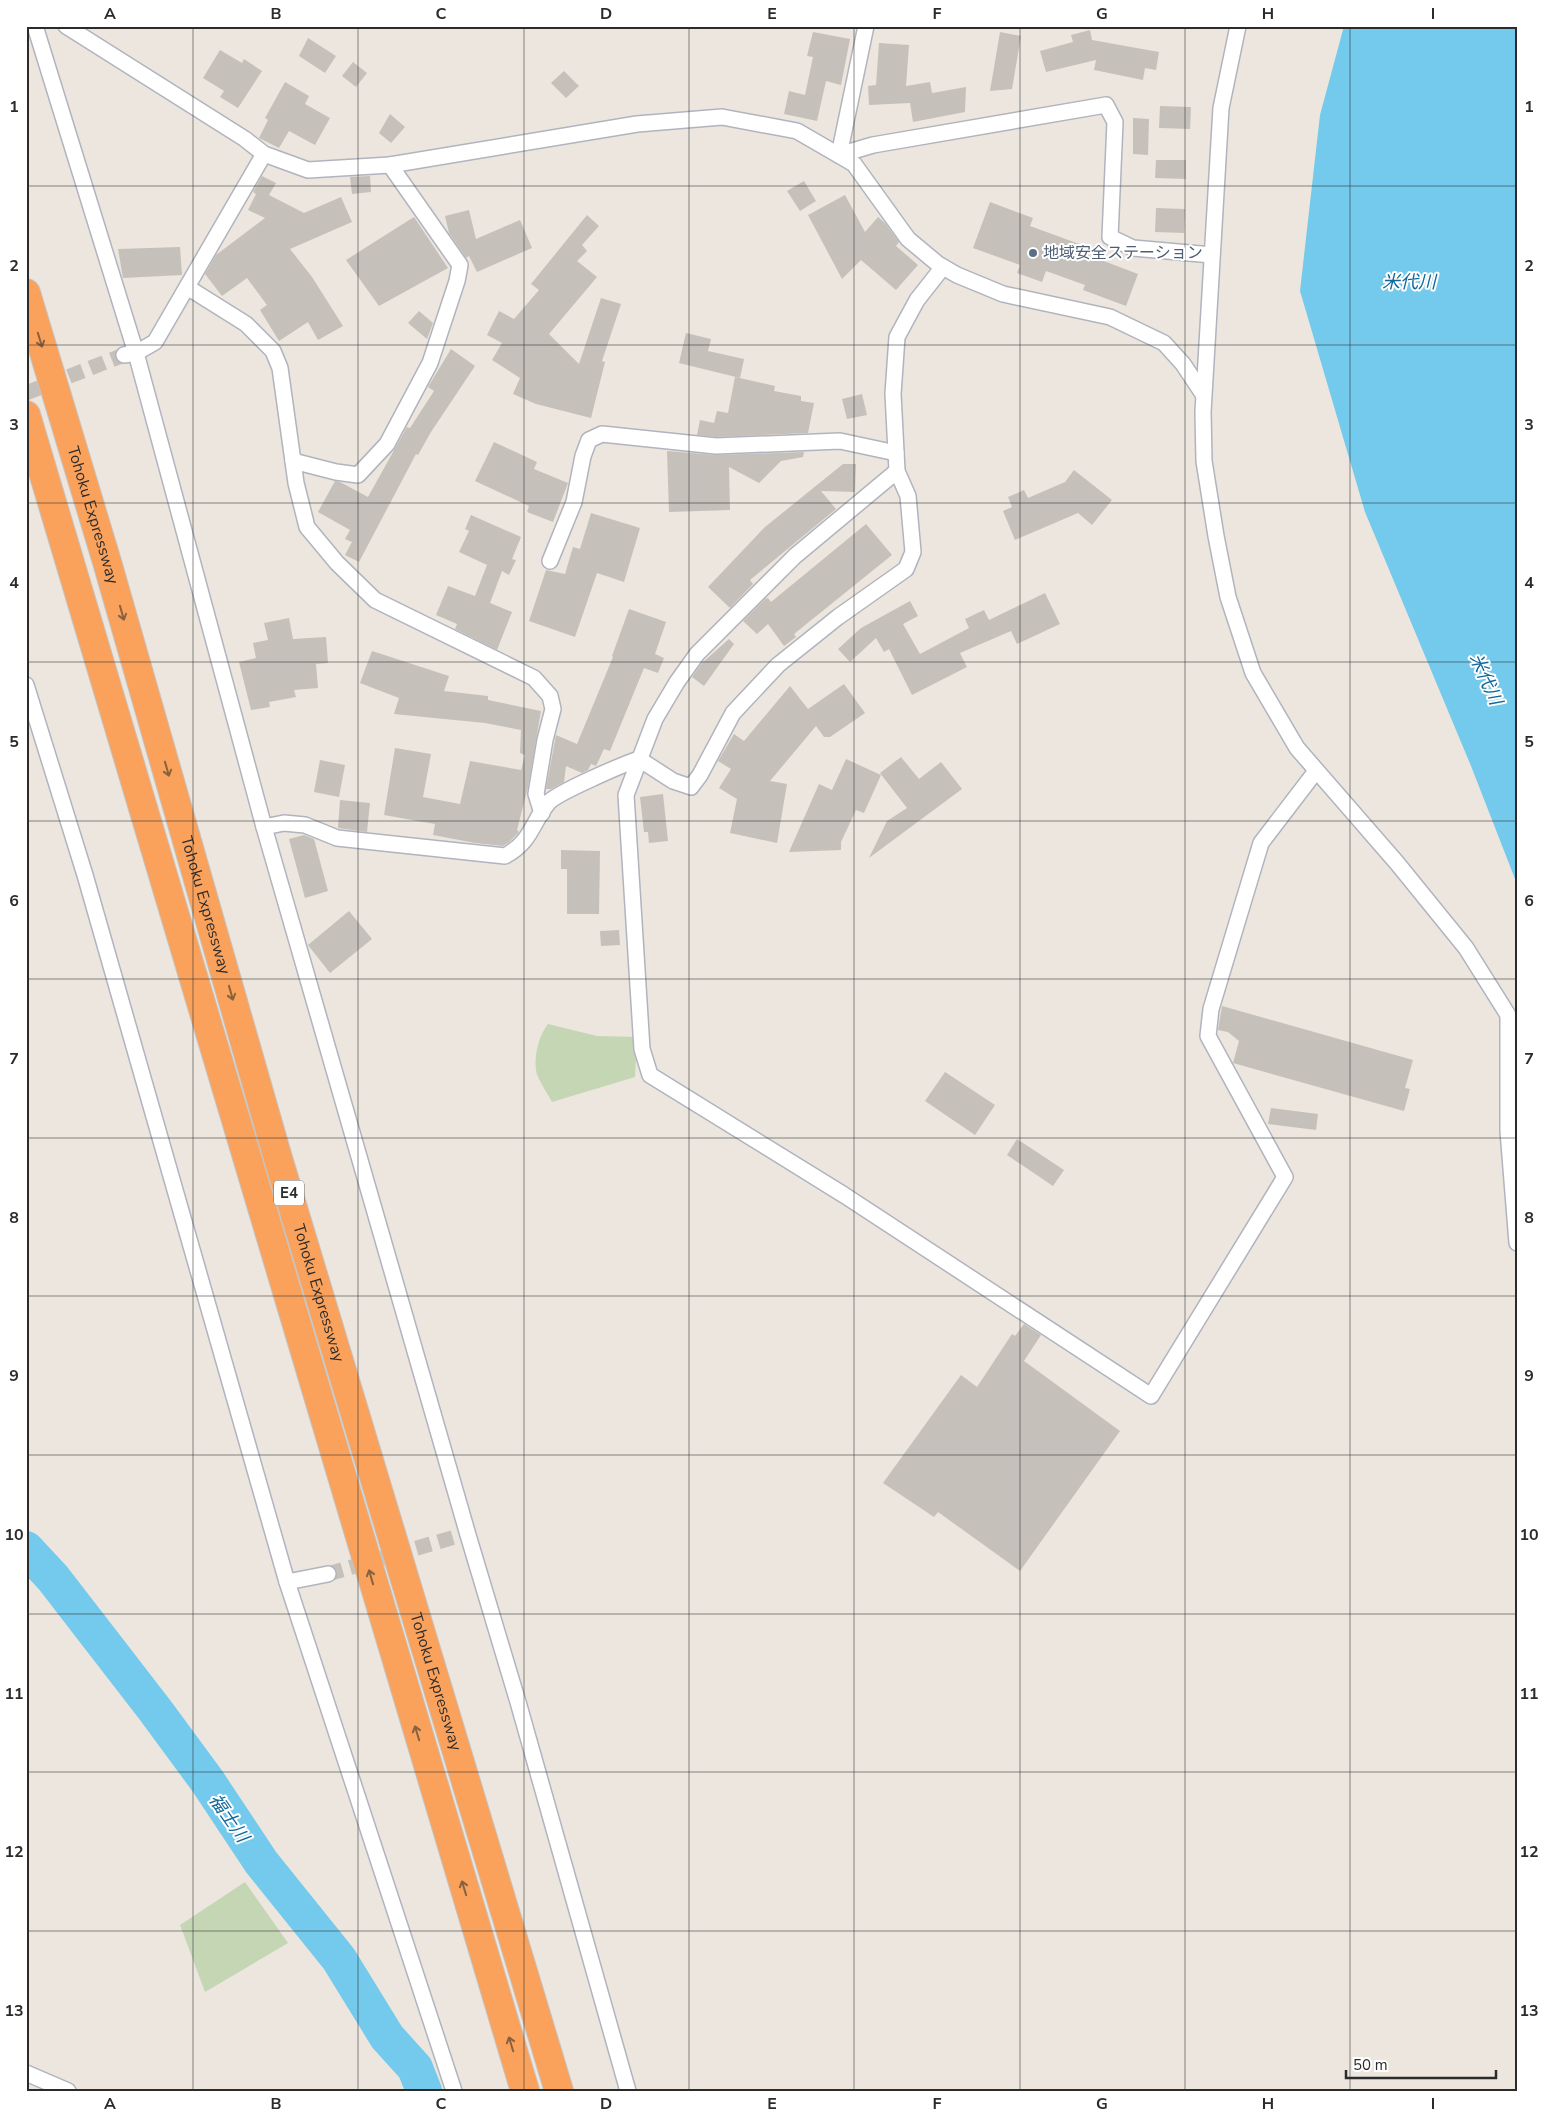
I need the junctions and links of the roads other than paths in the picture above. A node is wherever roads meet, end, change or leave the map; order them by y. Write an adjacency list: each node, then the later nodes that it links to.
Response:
1 (35, 26): 12 (street)
2 (66, 26): 5 (street)
3 (866, 26): 6 (street)
4 (1238, 26): 8 (street)
5 (264, 154): 7 (street); 10 (street)
6 (839, 155): 7 (street); 8 (street); 9 (street)
7 (390, 165): 16 (street)
8 (1212, 255): 13 (street)
9 (943, 267): 13 (street); 15 (street)
10 (188, 287): 12 (street); 16 (street)
11 (26, 293): 31 (highway, Tohoku Expressway / E4, one-way to 31)
12 (130, 354): 23 (street)
13 (1203, 394): 21 (street)
14 (26, 415): 30 (highway, Tohoku Expressway / E4, one-way to 14)
15 (896, 454): 17 (street); 18 (street)
16 (293, 461): 22 (street)
17 (897, 471): 20 (street); 20 (street)
18 (550, 561)
19 (26, 685): 26 (street)
20 (639, 759): 21 (street); 22 (street)
21 (1316, 770): 24 (street)
22 (542, 813): 23 (street)
23 (264, 827): 32 (street)
24 (1517, 1243)
25 (328, 1574): 26 (street)
26 (287, 1582): 29 (street)
27 (26, 2073): 28 (street)
28 (68, 2091)
29 (454, 2091)
30 (525, 2091)
31 (559, 2091)
32 (628, 2091)

